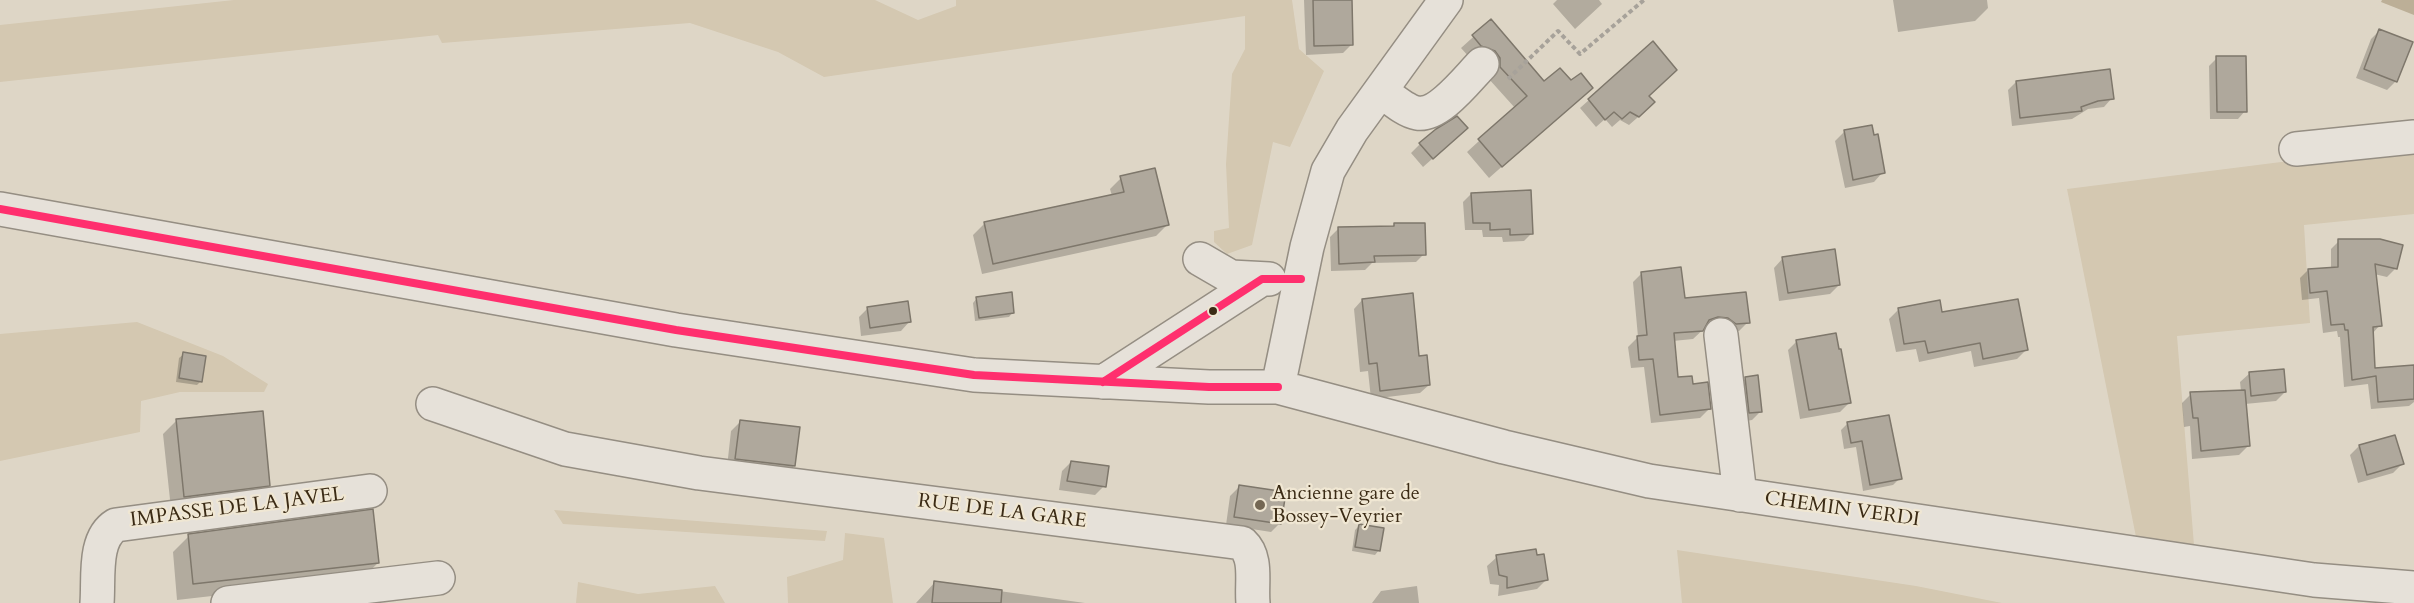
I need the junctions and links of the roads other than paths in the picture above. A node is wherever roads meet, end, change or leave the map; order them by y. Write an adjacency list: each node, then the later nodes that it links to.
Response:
1 (1446, 0): 3 (street)
2 (1478, 68): 3 (street)
3 (1381, 91): 9 (street)
4 (2414, 137): 5 (street)
5 (2296, 148)
6 (0, 209): 11 (street, CHEMIN VERDI)
7 (1200, 259): 8 (street)
8 (1262, 279): 9 (street); 11 (street)
9 (1301, 279): 12 (street)
10 (1721, 335): 15 (street)
11 (1103, 382): 12 (street, CHEMIN VERDI)
12 (1278, 387): 15 (street, CHEMIN VERDI)
13 (434, 404): 20 (street, RUE DE LA GARE)
14 (370, 491): 18 (street, IMPASSE DE LA JAVEL)
15 (1740, 495): 17 (street, CHEMIN VERDI)
16 (438, 578): 19 (street)
17 (2414, 588)
18 (97, 603)
19 (228, 603)
20 (1253, 603)

